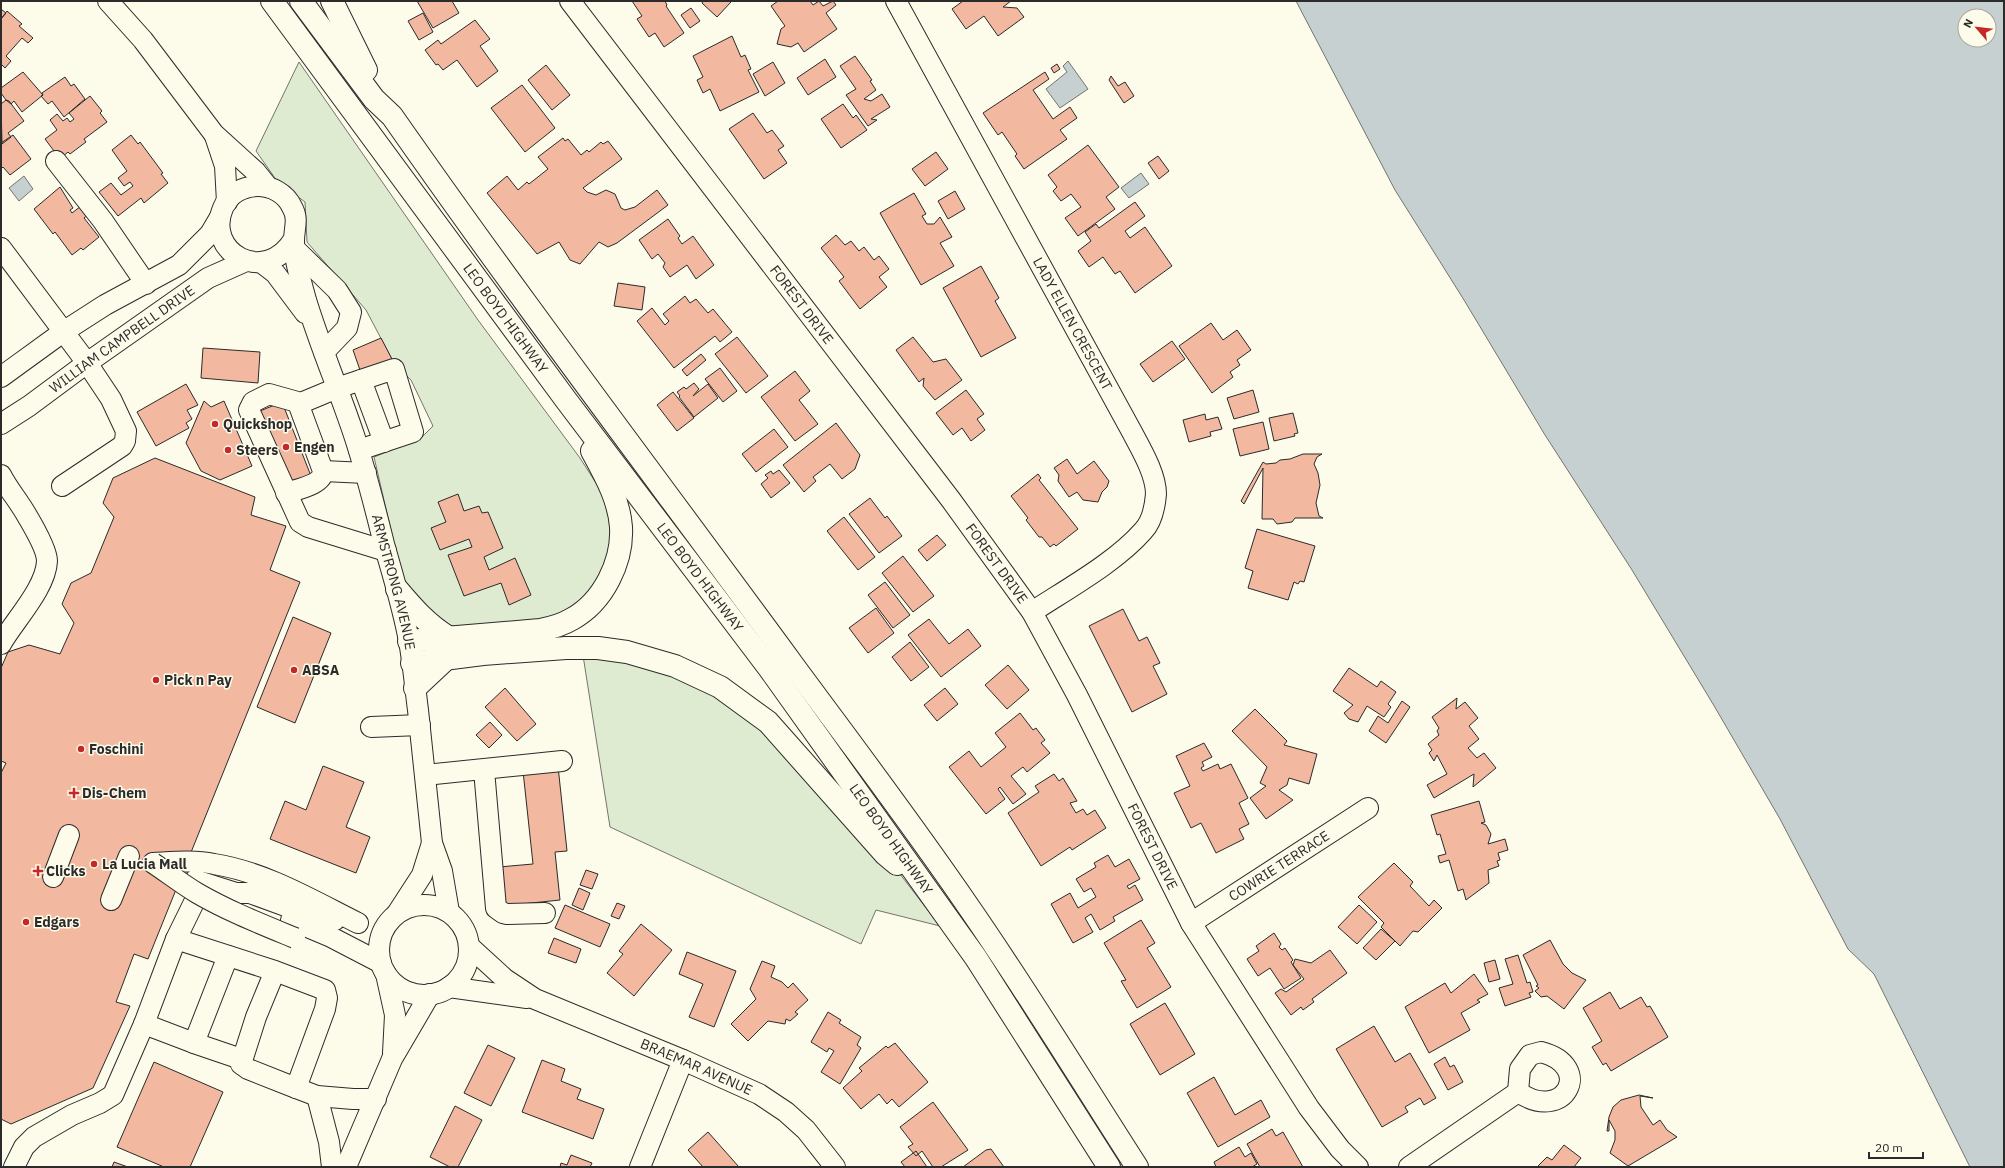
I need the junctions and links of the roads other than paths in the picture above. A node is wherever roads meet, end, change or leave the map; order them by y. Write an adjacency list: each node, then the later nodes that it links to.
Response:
1 (108, 1): 8 (street)
2 (272, 1): 23 (highway, LEO BOYD HIGHWAY)
3 (301, 1): 7 (highway, LEO BOYD HIGHWAY)
4 (332, 1): 7 (highway)
5 (570, 1): 35 (street, FOREST DRIVE)
6 (896, 1): 35 (street, LADY ELLEN CRESCENT)
7 (392, 116): 83 (highway, LEO BOYD HIGHWAY)
8 (214, 134): 10 (street); 11 (street)
9 (56, 161): 15 (street)
10 (268, 187): 11 (street); 12 (street)
11 (224, 209): 14 (street); 15 (street, WILLIAM CAMPBELL DRIVE)
12 (294, 244): 14 (street); 16 (street, ARMSTRONG AVENUE); 18 (street)
13 (1, 248): 17 (street)
14 (254, 262): 16 (street, ARMSTRONG AVENUE); 19 (street, WILLIAM CAMPBELL DRIVE)
15 (146, 284): 17 (street, WILLIAM CAMPBELL DRIVE)
16 (316, 330): 18 (street, ARMSTRONG AVENUE)
17 (62, 332): 19 (street); 20 (street, WILLIAM CAMPBELL DRIVE)
18 (324, 352): 22 (street, ARMSTRONG AVENUE)
19 (87, 363): 25 (street, WILLIAM CAMPBELL DRIVE); 31 (street)
20 (1, 377)
21 (361, 380): 22 (street); 26 (street); 26 (street)
22 (337, 388): 24 (street); 27 (street, ARMSTRONG AVENUE)
23 (566, 400): 38 (highway); 51 (highway, LEO BOYD HIGHWAY)
24 (298, 403): 28 (street); 32 (street)
25 (1, 424)
26 (384, 442): 27 (street)
27 (359, 450): 29 (street, ARMSTRONG AVENUE)
28 (323, 471): 29 (street); 32 (street)
29 (366, 473): 33 (street, ARMSTRONG AVENUE)
30 (2, 478): 37 (street)
31 (62, 486)
32 (286, 493): 33 (street)
33 (386, 551): 34 (street, ARMSTRONG AVENUE)
34 (397, 589): 36 (street, ARMSTRONG AVENUE); 38 (highway)
35 (1032, 612): 58 (street, FOREST DRIVE)
36 (409, 641): 38 (highway); 39 (street, ARMSTRONG AVENUE)
37 (1, 644)
38 (448, 648): 39 (highway); 40 (highway); 51 (highway)
39 (412, 663): 40 (street, ARMSTRONG AVENUE)
40 (415, 688): 41 (street, ARMSTRONG AVENUE)
41 (420, 725): 42 (street); 45 (street, ARMSTRONG AVENUE)
42 (371, 727)
43 (562, 761): 44 (street)
44 (484, 770): 45 (street); 55 (street)
45 (425, 775): 48 (street, ARMSTRONG AVENUE)
46 (1368, 808): 58 (street, COWRIE TERRACE)
47 (69, 835): 50 (street)
48 (432, 844): 54 (street, ARMSTRONG AVENUE); 56 (street, ARMSTRONG AVENUE)
49 (129, 856): 53 (street)
50 (53, 877)
51 (930, 892): 82 (highway, LEO BOYD HIGHWAY)
52 (236, 893): 57 (street); 59 (street); 61 (street)
53 (111, 900)
54 (449, 912): 56 (street); 60 (street)
55 (545, 913)
56 (394, 916): 57 (street); 63 (street)
57 (358, 923): 61 (street, bridge)
58 (1191, 924): 84 (street, FOREST DRIVE)
59 (176, 939): 62 (street); 68 (street)
60 (469, 946): 65 (street); 67 (street, BRAEMAR AVENUE)
61 (359, 950): 63 (street)
62 (228, 956): 64 (street); 69 (street)
63 (383, 969): 66 (street); 71 (street)
64 (275, 971): 70 (street); 73 (street)
65 (450, 987): 66 (street); 67 (street, BRAEMAR AVENUE)
66 (430, 994): 71 (street)
67 (535, 999): 72 (street, BRAEMAR AVENUE)
68 (144, 1024): 69 (street); 77 (street)
69 (194, 1043): 70 (street)
70 (241, 1059): 73 (street)
71 (392, 1059): 76 (street)
72 (683, 1060): 80 (street); 81 (street, BRAEMAR AVENUE)
73 (296, 1088): 75 (street)
74 (1518, 1092): 85 (street)
75 (317, 1096): 76 (street); 78 (street)
76 (376, 1099): 79 (street)
77 (14, 1167)
78 (332, 1167)
79 (346, 1167)
80 (640, 1167)
81 (835, 1167)
82 (1109, 1167)
83 (1136, 1167)
84 (1358, 1167)
85 (1409, 1167)

